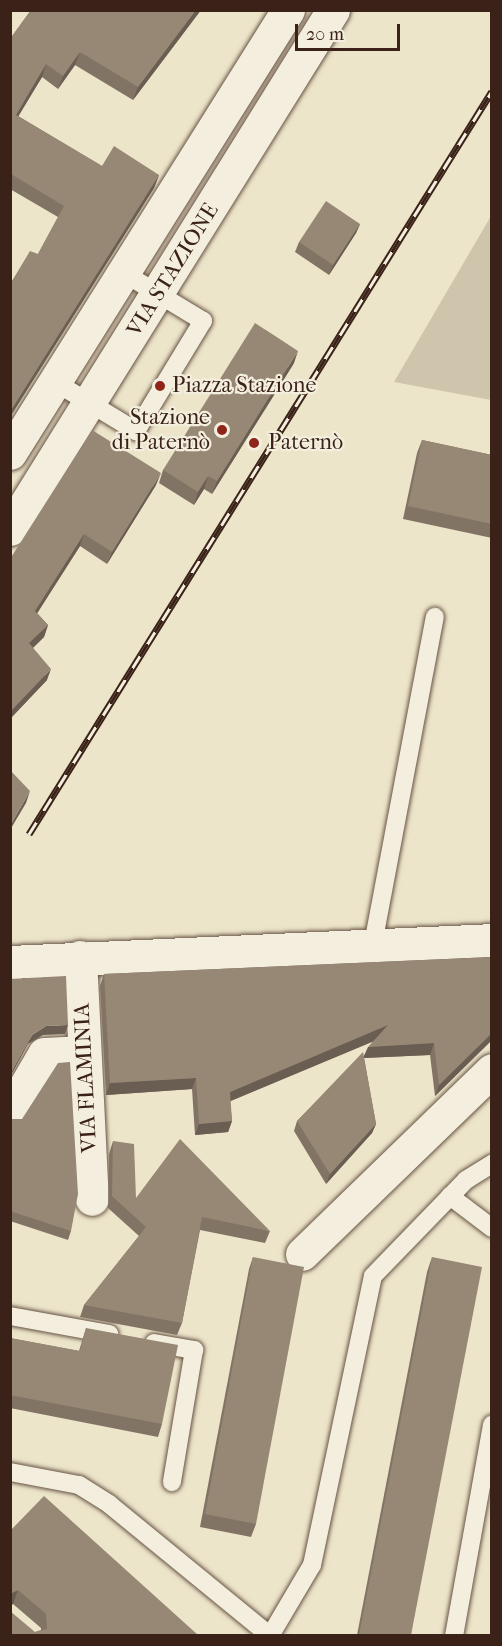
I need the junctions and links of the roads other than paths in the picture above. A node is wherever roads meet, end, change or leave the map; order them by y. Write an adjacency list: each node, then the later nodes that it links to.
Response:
1 (288, 10): 3 (street, VIA STAZIONE)
2 (333, 10): 4 (street, VIA STAZIONE)
3 (122, 272): 4 (lane); 5 (street, VIA STAZIONE)
4 (158, 294): 6 (street, VIA STAZIONE); 6 (lane)
5 (54, 382): 6 (lane); 7 (street, VIA STAZIONE)
6 (90, 403): 8 (street, VIA STAZIONE)
7 (10, 453)
8 (10, 529)
9 (435, 617): 11 (lane)
10 (492, 940): 11 (street)
11 (373, 944): 13 (street)
12 (10, 948): 13 (street)
13 (148, 951): 14 (street)
14 (80, 957): 15 (street); 16 (street, VIA FLAMINIA)
15 (10, 962)
16 (84, 1052): 18 (street); 21 (street, VIA FLAMINIA)
17 (492, 1070): 23 (street)
18 (10, 1112)
19 (492, 1164): 20 (lane)
20 (450, 1196): 22 (lane); 28 (lane)
21 (92, 1199)
22 (492, 1228)
23 (302, 1254)
24 (10, 1316): 27 (lane)
25 (492, 1424): 29 (lane)
26 (10, 1472): 28 (lane)
27 (172, 1482)
28 (270, 1635)
29 (454, 1635)

